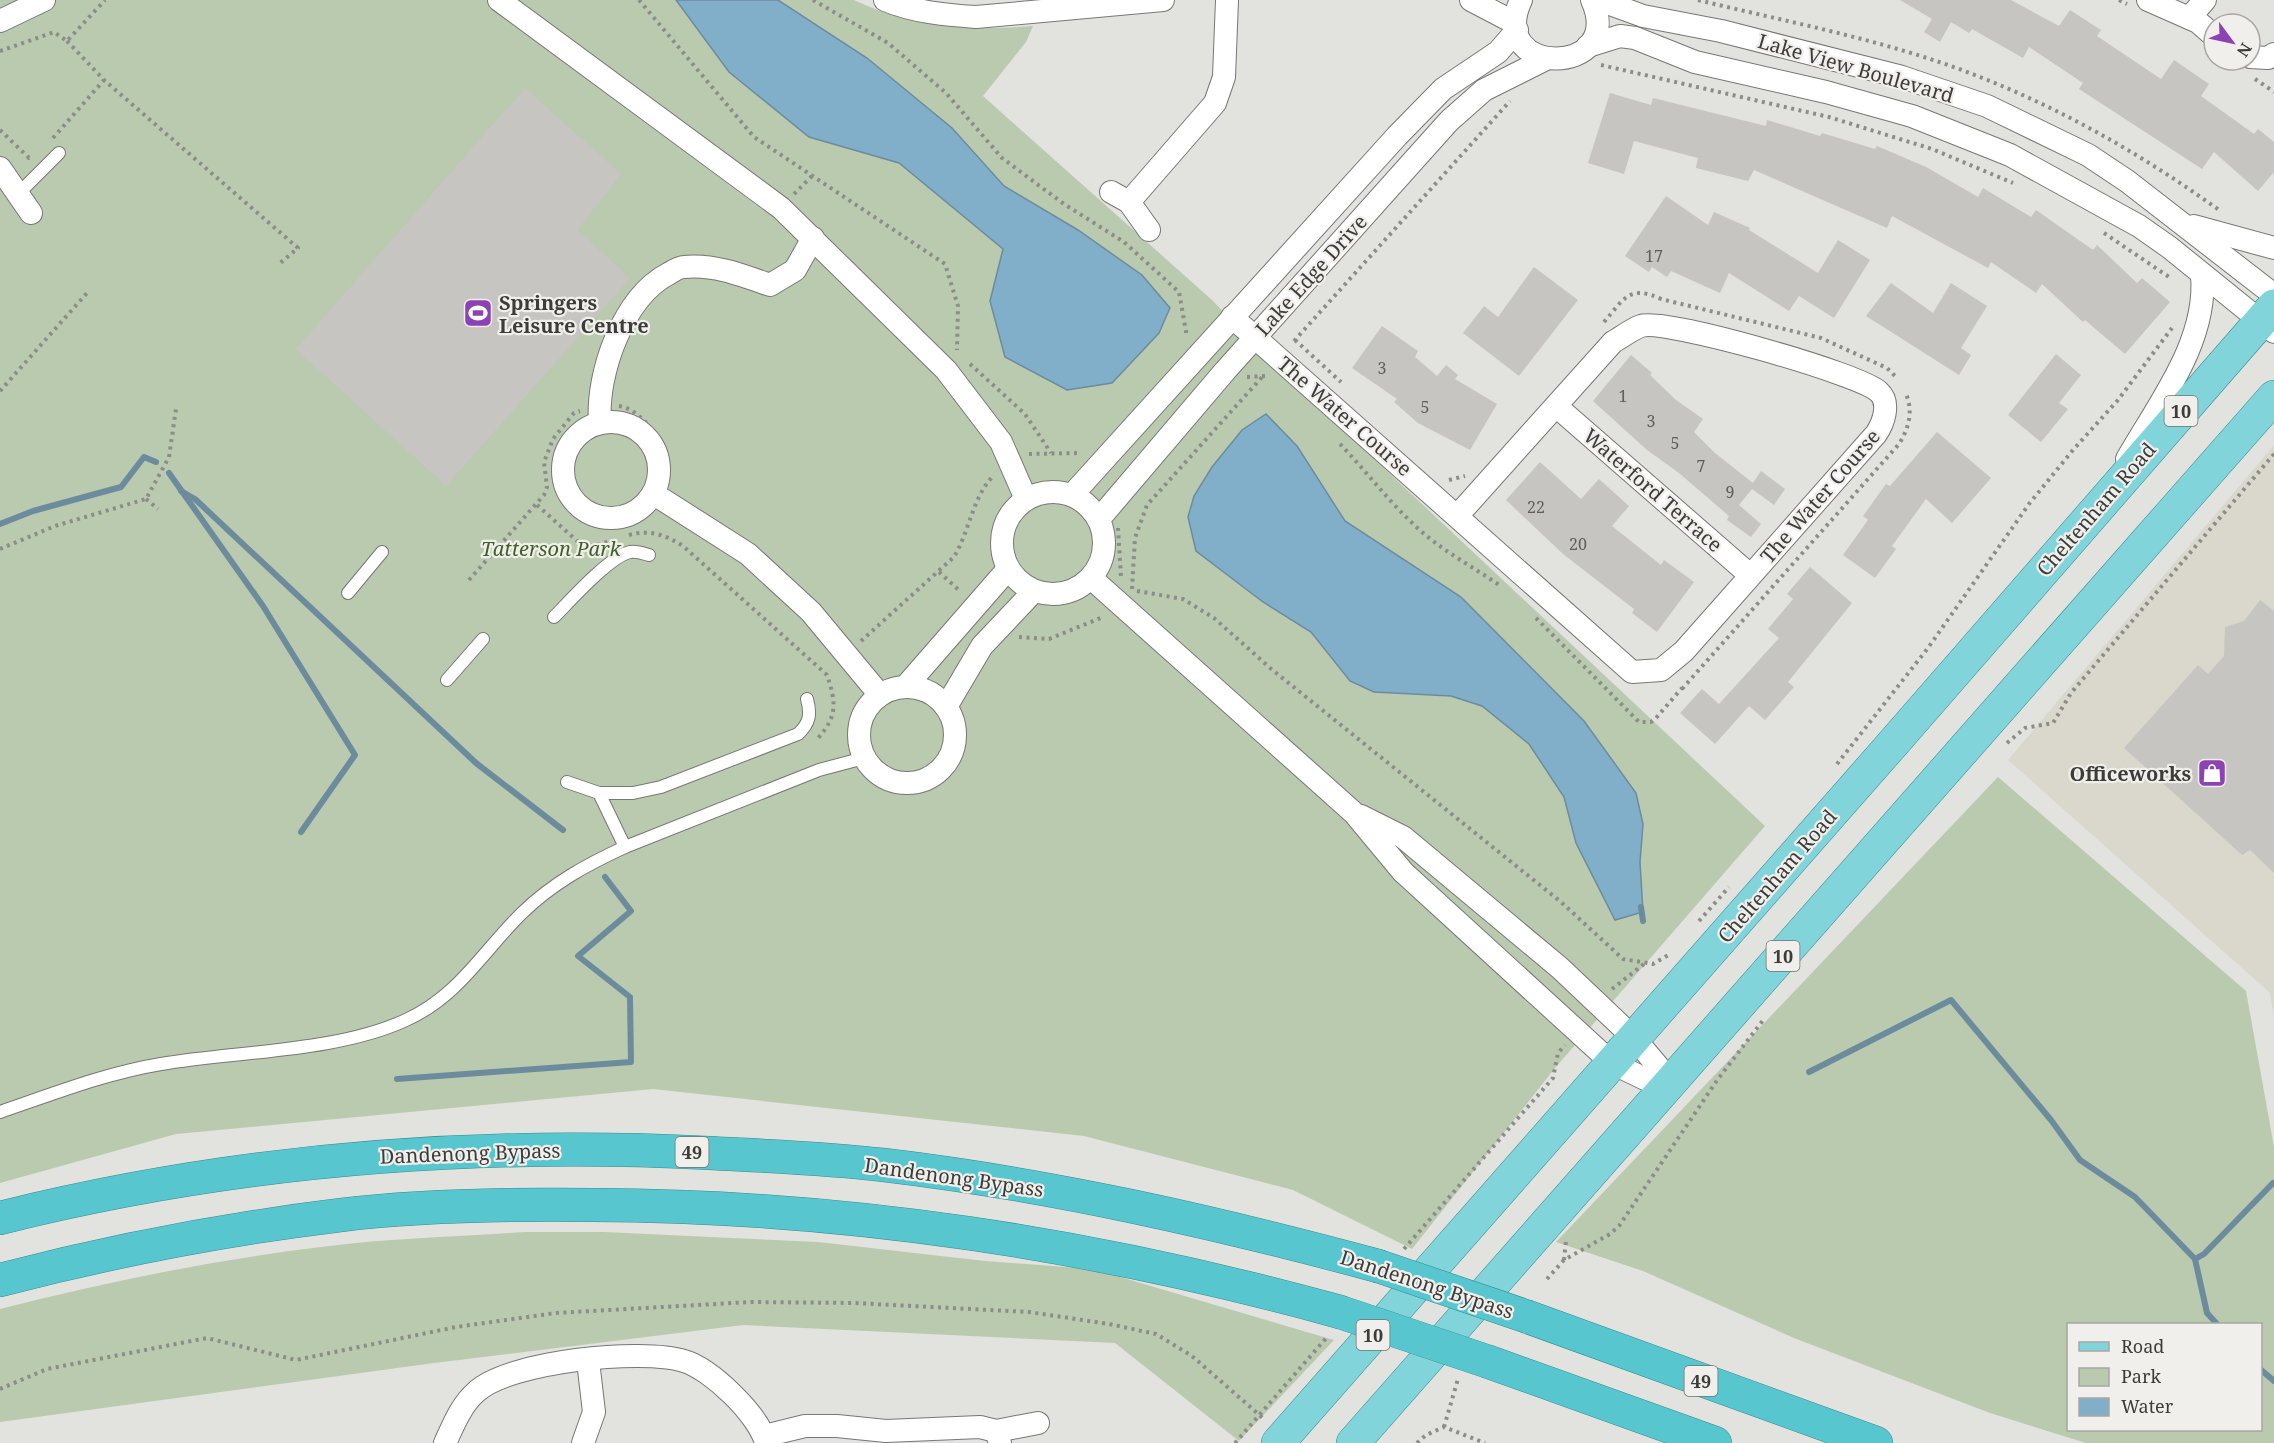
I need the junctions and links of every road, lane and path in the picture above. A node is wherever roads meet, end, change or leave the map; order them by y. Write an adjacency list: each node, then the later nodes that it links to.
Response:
1 (44, 0): 16 (street)
2 (105, 0): 19 (path)
3 (499, 0): 36 (street)
4 (639, 0): 65 (path)
5 (813, 0): 49 (path)
6 (885, 0): 7 (street)
7 (1163, 0)
8 (1227, 0): 35 (street)
9 (1471, 0): 17 (street)
10 (1521, 0): 17 (street)
11 (1592, 0): 21 (street)
12 (1599, 0): 33 (street, Lake View Boulevard)
13 (2148, 0): 15 (street)
14 (2205, 0): 15 (street)
15 (2189, 18): 18 (street)
16 (0, 21)
17 (1516, 26): 22 (street); 44 (street, Lake Edge Drive)
18 (2202, 27)
19 (67, 41): 20 (path); 24 (path)
20 (0, 51)
21 (1590, 54): 22 (street, Lake View Boulevard); 30 (path); 37 (street, Lake View Boulevard)
22 (1546, 59): 23 (street, Lake Edge Drive)
23 (1501, 79): 47 (street, Lake Edge Drive); 48 (path)
24 (104, 80): 26 (path); 39 (path)
25 (0, 130): 27 (path)
26 (46, 145)
27 (39, 153)
28 (59, 153): 31 (lane)
29 (0, 168): 31 (street)
30 (2017, 185)
31 (19, 193): 32 (street)
32 (31, 213)
33 (2181, 222): 37 (street); 38 (street); 43 (street, Lake View Boulevard)
34 (2095, 227): 41 (path)
35 (1149, 230)
36 (813, 238): 61 (street); 67 (street)
37 (2165, 244): 40 (street, Lake View Boulevard)
38 (2274, 248)
39 (279, 264)
40 (2202, 275): 43 (street, Lake View Boulevard); 74 (street)
41 (2174, 281)
42 (87, 293): 56 (path)
43 (2270, 313): 74 (main road, Cheltenham Road / 10)
44 (1233, 317): 47 (street, The Water Course); 49 (street, Lake Edge Drive)
45 (2174, 323): 106 (path)
46 (1599, 327): 52 (path)
47 (1256, 338): 50 (street, The Water Course); 51 (street, Lake Edge Drive)
48 (1295, 340): 50 (path); 54 (path)
49 (1202, 350): 71 (street, Lake Edge Drive)
50 (1272, 366): 51 (path); 53 (path); 77 (street, The Water Course); 90 (path)
51 (1225, 371): 78 (street, Lake Edge Drive)
52 (1900, 381)
53 (1273, 382)
54 (1346, 387)
55 (1904, 390): 100 (path)
56 (0, 391)
57 (2274, 398): 121 (main road, 10)
58 (617, 406): 63 (path)
59 (1556, 406): 77 (street, The Water Course); 84 (street, Waterford Terrace); 84 (street, The Water Course)
60 (176, 409): 72 (path)
61 (591, 416): 70 (street); 70 (street); 75 (path)
62 (1331, 436): 88 (path)
63 (664, 449)
64 (1092, 451): 65 (path)
65 (1051, 453): 67 (path)
66 (2274, 454): 104 (path)
67 (1010, 462): 73 (street); 83 (path)
68 (1473, 468): 69 (path)
69 (1440, 472)
70 (654, 494): 96 (street)
71 (1072, 495): 73 (street); 78 (street)
72 (146, 499): 76 (path); 79 (path)
73 (1026, 499): 82 (street)
74 (2103, 501): 119 (main road, Cheltenham Road / 10)
75 (537, 505): 86 (path); 107 (path)
76 (158, 509)
77 (1458, 515): 97 (street, The Water Course)
78 (1099, 519): 85 (street)
79 (0, 549)
80 (382, 552): 89 (lane)
81 (649, 555): 92 (lane)
82 (1008, 569): 87 (street); 91 (street)
83 (939, 572): 91 (path); 96 (path)
84 (1750, 575): 97 (street, The Water Course)
85 (1091, 578): 87 (street); 90 (street)
86 (469, 580)
87 (1034, 591): 94 (street)
88 (1507, 591)
89 (348, 592)
90 (1126, 597): 94 (path); 110 (street); 115 (path)
91 (978, 606): 99 (street)
92 (554, 616)
93 (1535, 617): 100 (path)
94 (1001, 625): 103 (street)
95 (483, 639): 98 (lane)
96 (848, 653): 101 (street)
97 (1665, 667): 100 (path)
98 (447, 680)
99 (906, 686): 101 (street); 103 (street)
100 (1682, 688)
101 (880, 695): 105 (street)
102 (807, 699): 109 (lane)
103 (946, 706): 105 (street)
104 (2003, 746)
105 (864, 758): 107 (lane)
106 (1834, 767)
107 (819, 770): 111 (lane)
108 (567, 782): 109 (lane)
109 (599, 794): 111 (lane)
110 (1354, 813): 116 (street); 118 (street)
111 (625, 848): 122 (lane)
112 (1735, 881): 113 (path)
113 (1697, 924)
114 (1672, 952): 115 (path)
115 (1645, 964): 116 (path)
116 (1596, 1003): 119 (street)
117 (1772, 1011): 125 (path)
118 (1576, 1030): 120 (street); 124 (path)
119 (1635, 1039): 120 (main road, Cheltenham Road / 10); 121 (street)
120 (1612, 1063): 121 (street); 137 (main road, Cheltenham Road / 10)
121 (1669, 1086): 138 (main road, 10)
122 (0, 1112)
123 (0, 1218): 124 (highway, Dandenong Bypass / 49)
124 (1388, 1261): 142 (highway, Dandenong Bypass / 49, bridge)
125 (1546, 1279)
126 (0, 1280): 127 (highway)
127 (1334, 1324): 129 (highway, bridge); 136 (path)
128 (588, 1361): 133 (street); 134 (street); 135 (street)
129 (1475, 1369): 131 (path); 141 (highway)
130 (1038, 1423): 132 (street)
131 (1444, 1427): 139 (path); 140 (path)
132 (998, 1437): 133 (street)
133 (765, 1439)
134 (445, 1443)
135 (583, 1443)
136 (1235, 1443)
137 (1278, 1443)
138 (1353, 1443)
139 (1417, 1443)
140 (1485, 1443)
141 (1715, 1443)
142 (1876, 1443)

